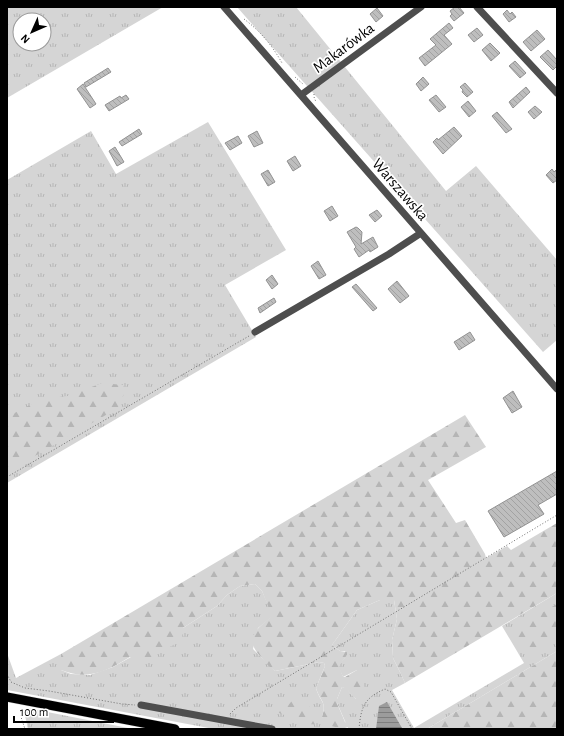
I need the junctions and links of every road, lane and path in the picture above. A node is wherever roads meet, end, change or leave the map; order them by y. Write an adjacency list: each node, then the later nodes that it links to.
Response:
1 (224, 7): 9 (street, Warszawska)
2 (421, 7): 9 (street, Makarówka)
3 (476, 7): 8 (street)
4 (241, 16): 5 (path)
5 (284, 66)
6 (294, 76): 7 (path)
7 (307, 85)
8 (557, 93)
9 (301, 96): 10 (street, Warszawska)
10 (421, 233): 11 (street); 12 (street, Warszawska)
11 (255, 332): 13 (path)
12 (557, 389)
13 (7, 477)
14 (557, 515): 19 (path)
15 (7, 674): 18 (path)
16 (7, 697): 17 (main road)
17 (22, 700): 20 (path); 21 (main road)
18 (142, 705): 19 (street)
19 (223, 720): 22 (street)
20 (25, 729)
21 (175, 729)
22 (272, 729)
23 (359, 729): 24 (path)
24 (412, 729)

